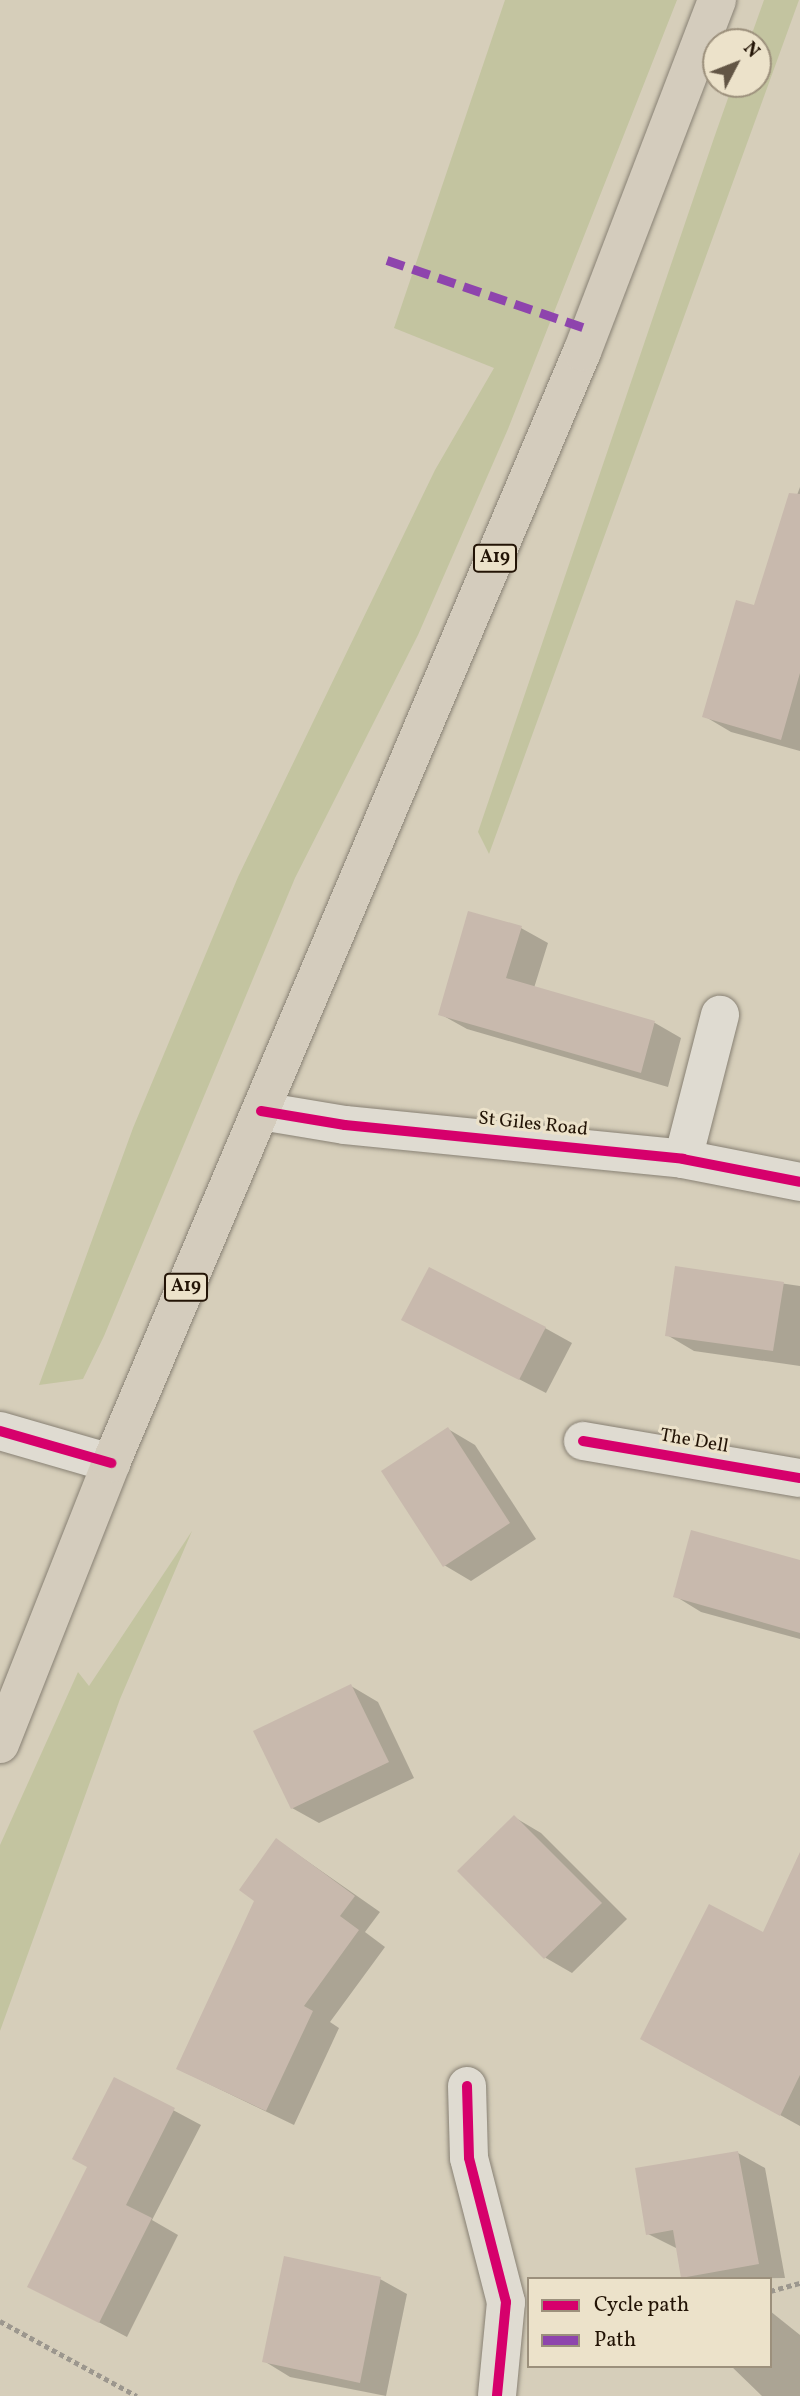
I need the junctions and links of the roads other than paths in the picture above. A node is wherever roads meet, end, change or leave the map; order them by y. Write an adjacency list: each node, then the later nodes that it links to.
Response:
1 (718, 0): 3 (highway, A19)
2 (720, 1015): 4 (street)
3 (261, 1111): 4 (street, St Giles Road); 8 (highway, A19)
4 (683, 1159): 5 (street, St Giles Road)
5 (800, 1182)
6 (0, 1431): 8 (street)
7 (583, 1441): 9 (street, The Dell)
8 (111, 1462): 10 (highway, A19)
9 (800, 1478)
10 (0, 1744)
11 (467, 2087): 12 (street)
12 (497, 2396)

